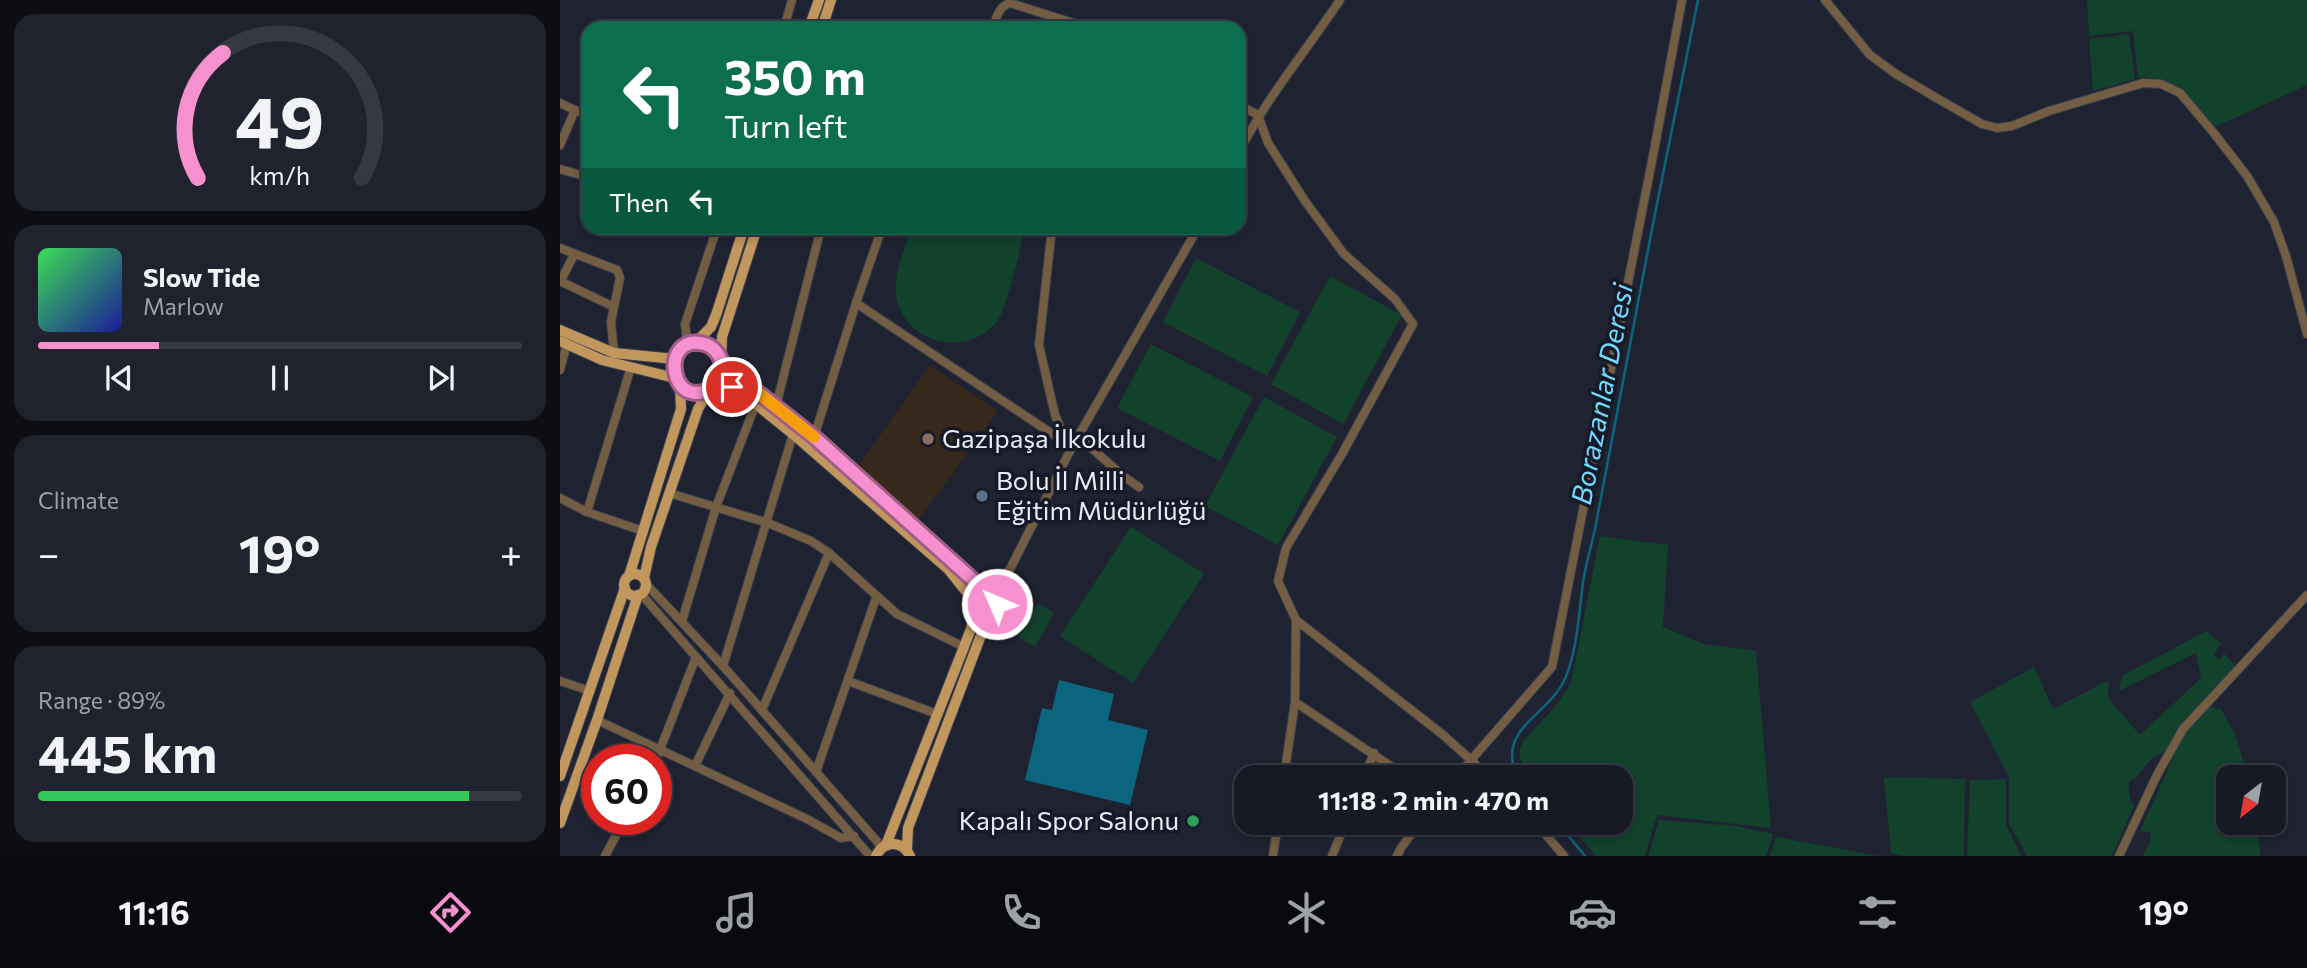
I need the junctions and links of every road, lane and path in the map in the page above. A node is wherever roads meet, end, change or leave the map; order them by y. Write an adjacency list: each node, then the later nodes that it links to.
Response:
1 (792, 0): 7 (street)
2 (818, 0): 8 (main road)
3 (831, 0): 9 (main road)
4 (1340, 0): 16 (street)
5 (1682, 0): 85 (street)
6 (1825, 0): 34 (street)
7 (786, 21)
8 (811, 21)
9 (824, 21)
10 (996, 21): 11 (street)
11 (1068, 21)
12 (560, 103): 14 (street)
13 (1246, 109): 16 (street)
14 (575, 110): 15 (street); 18 (street)
15 (581, 112)
16 (1258, 115): 17 (street); 68 (street)
17 (1246, 138)
18 (560, 145)
19 (560, 169): 20 (street)
20 (581, 175)
21 (716, 235): 36 (street)
22 (742, 235): 36 (main road)
23 (755, 235): 39 (main road)
24 (819, 235): 45 (street)
25 (880, 235): 31 (street)
26 (1051, 235): 49 (street)
27 (1194, 235): 47 (street)
28 (560, 248): 29 (street)
29 (575, 255): 30 (street); 32 (street)
30 (560, 282): 32 (street)
31 (856, 303): 48 (street); 49 (street)
32 (614, 307): 37 (street)
33 (560, 330): 37 (main road)
34 (2307, 334)
35 (564, 342): 40 (main road); 41 (street)
36 (692, 344): 38 (main road); 39 (main road)
37 (614, 353): 38 (main road)
38 (675, 359): 42 (main road)
39 (722, 362): 43 (main road); 45 (main road)
40 (631, 367): 42 (main road); 54 (street)
41 (560, 370)
42 (678, 382): 43 (main road); 56 (main road)
43 (713, 386): 44 (main road); 51 (main road)
44 (756, 403): 46 (main road); 53 (street)
45 (776, 406): 48 (main road)
46 (793, 434): 55 (street); 65 (main road)
47 (1078, 436): 49 (street); 50 (street)
48 (814, 437): 62 (main road)
49 (1069, 445): 58 (street)
50 (1139, 487)
51 (669, 493): 53 (street); 61 (main road)
52 (560, 498): 54 (street)
53 (716, 507): 55 (street); 69 (street)
54 (587, 512): 56 (street)
55 (768, 523): 57 (street); 72 (street)
56 (643, 531): 59 (main road)
57 (829, 553): 64 (street); 78 (street)
58 (1010, 569): 62 (street); 66 (street)
59 (629, 576): 60 (main road); 61 (main road)
60 (625, 588): 61 (main road); 75 (main road)
61 (642, 588): 69 (street); 71 (street); 80 (main road)
62 (986, 589): 65 (main road); 66 (main road)
63 (2307, 595): 109 (street)
64 (876, 598): 70 (street); 74 (street)
65 (974, 604): 67 (main road); 70 (main road)
66 (997, 604): 67 (main road)
67 (989, 614): 102 (main road)
68 (1296, 620): 77 (street); 85 (street)
69 (682, 621): 72 (street)
70 (964, 647): 79 (main road)
71 (696, 657): 76 (street); 82 (street)
72 (723, 666): 78 (street)
73 (560, 681): 75 (street)
74 (848, 681): 79 (street); 92 (street)
75 (590, 691): 93 (main road)
76 (730, 693): 91 (street); 100 (street)
77 (1295, 702): 83 (street); 86 (street)
78 (762, 710): 92 (street)
79 (937, 714): 101 (main road)
80 (597, 720): 81 (street); 94 (main road)
81 (648, 744)
82 (663, 744)
83 (1374, 753): 87 (street); 88 (street)
84 (672, 755): 91 (street)
85 (1471, 760): 89 (street); 90 (street)
86 (1286, 765)
87 (1369, 765)
88 (1390, 765)
89 (1467, 765)
90 (1476, 765)
91 (695, 766): 100 (street)
92 (816, 772): 101 (street)
93 (560, 776)
94 (560, 823)
95 (616, 835): 103 (street)
96 (1276, 835): 105 (street)
97 (1341, 835): 106 (street)
98 (1410, 835): 107 (street)
99 (1546, 835): 108 (street)
100 (854, 836): 104 (street)
101 (881, 849): 102 (main road)
102 (908, 853)
103 (605, 856)
104 (870, 856)
105 (1273, 856)
106 (1332, 856)
107 (1397, 856)
108 (1564, 856)
109 (2119, 856)

